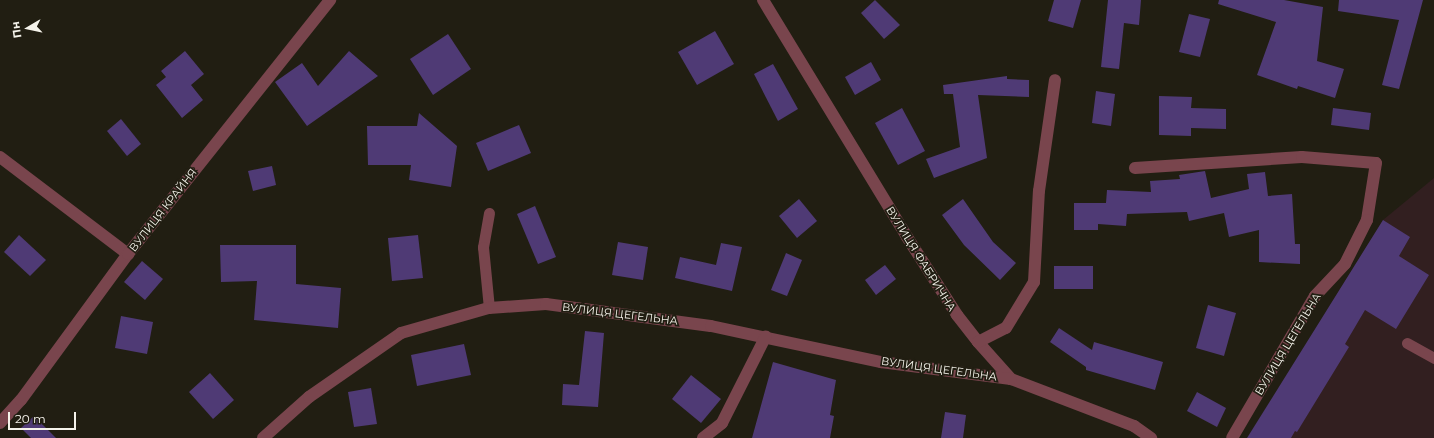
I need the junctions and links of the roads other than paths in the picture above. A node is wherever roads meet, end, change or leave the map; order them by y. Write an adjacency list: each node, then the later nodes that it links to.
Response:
1 (330, 0): 7 (street, ВУЛИЦЯ КРАЙНЯ)
2 (763, 0): 10 (street, ВУЛИЦЯ ФАБРИЧНА)
3 (1055, 80): 10 (street)
4 (0, 157): 7 (street)
5 (1135, 168): 20 (street, ВУЛИЦЯ ЦЕГЕЛЬНА)
6 (489, 213): 8 (lane)
7 (128, 254): 14 (street, ВУЛИЦЯ КРАЙНЯ)
8 (489, 308): 9 (street, ВУЛИЦЯ ЦЕГЕЛЬНА); 16 (street, ВУЛИЦЯ ЦЕГЕЛЬНА)
9 (766, 336): 13 (street, ВУЛИЦЯ ЦЕГЕЛЬНА); 15 (street)
10 (978, 342): 13 (street, ВУЛИЦЯ ФАБРИЧНА)
11 (1407, 344): 12 (lane)
12 (1434, 358)
13 (1012, 380): 19 (street, ВУЛИЦЯ ФАБРИЧНА)
14 (0, 423)
15 (722, 423): 17 (street); 18 (street)
16 (263, 438)
17 (704, 438)
18 (720, 438)
19 (1152, 438)
20 (1232, 438)

